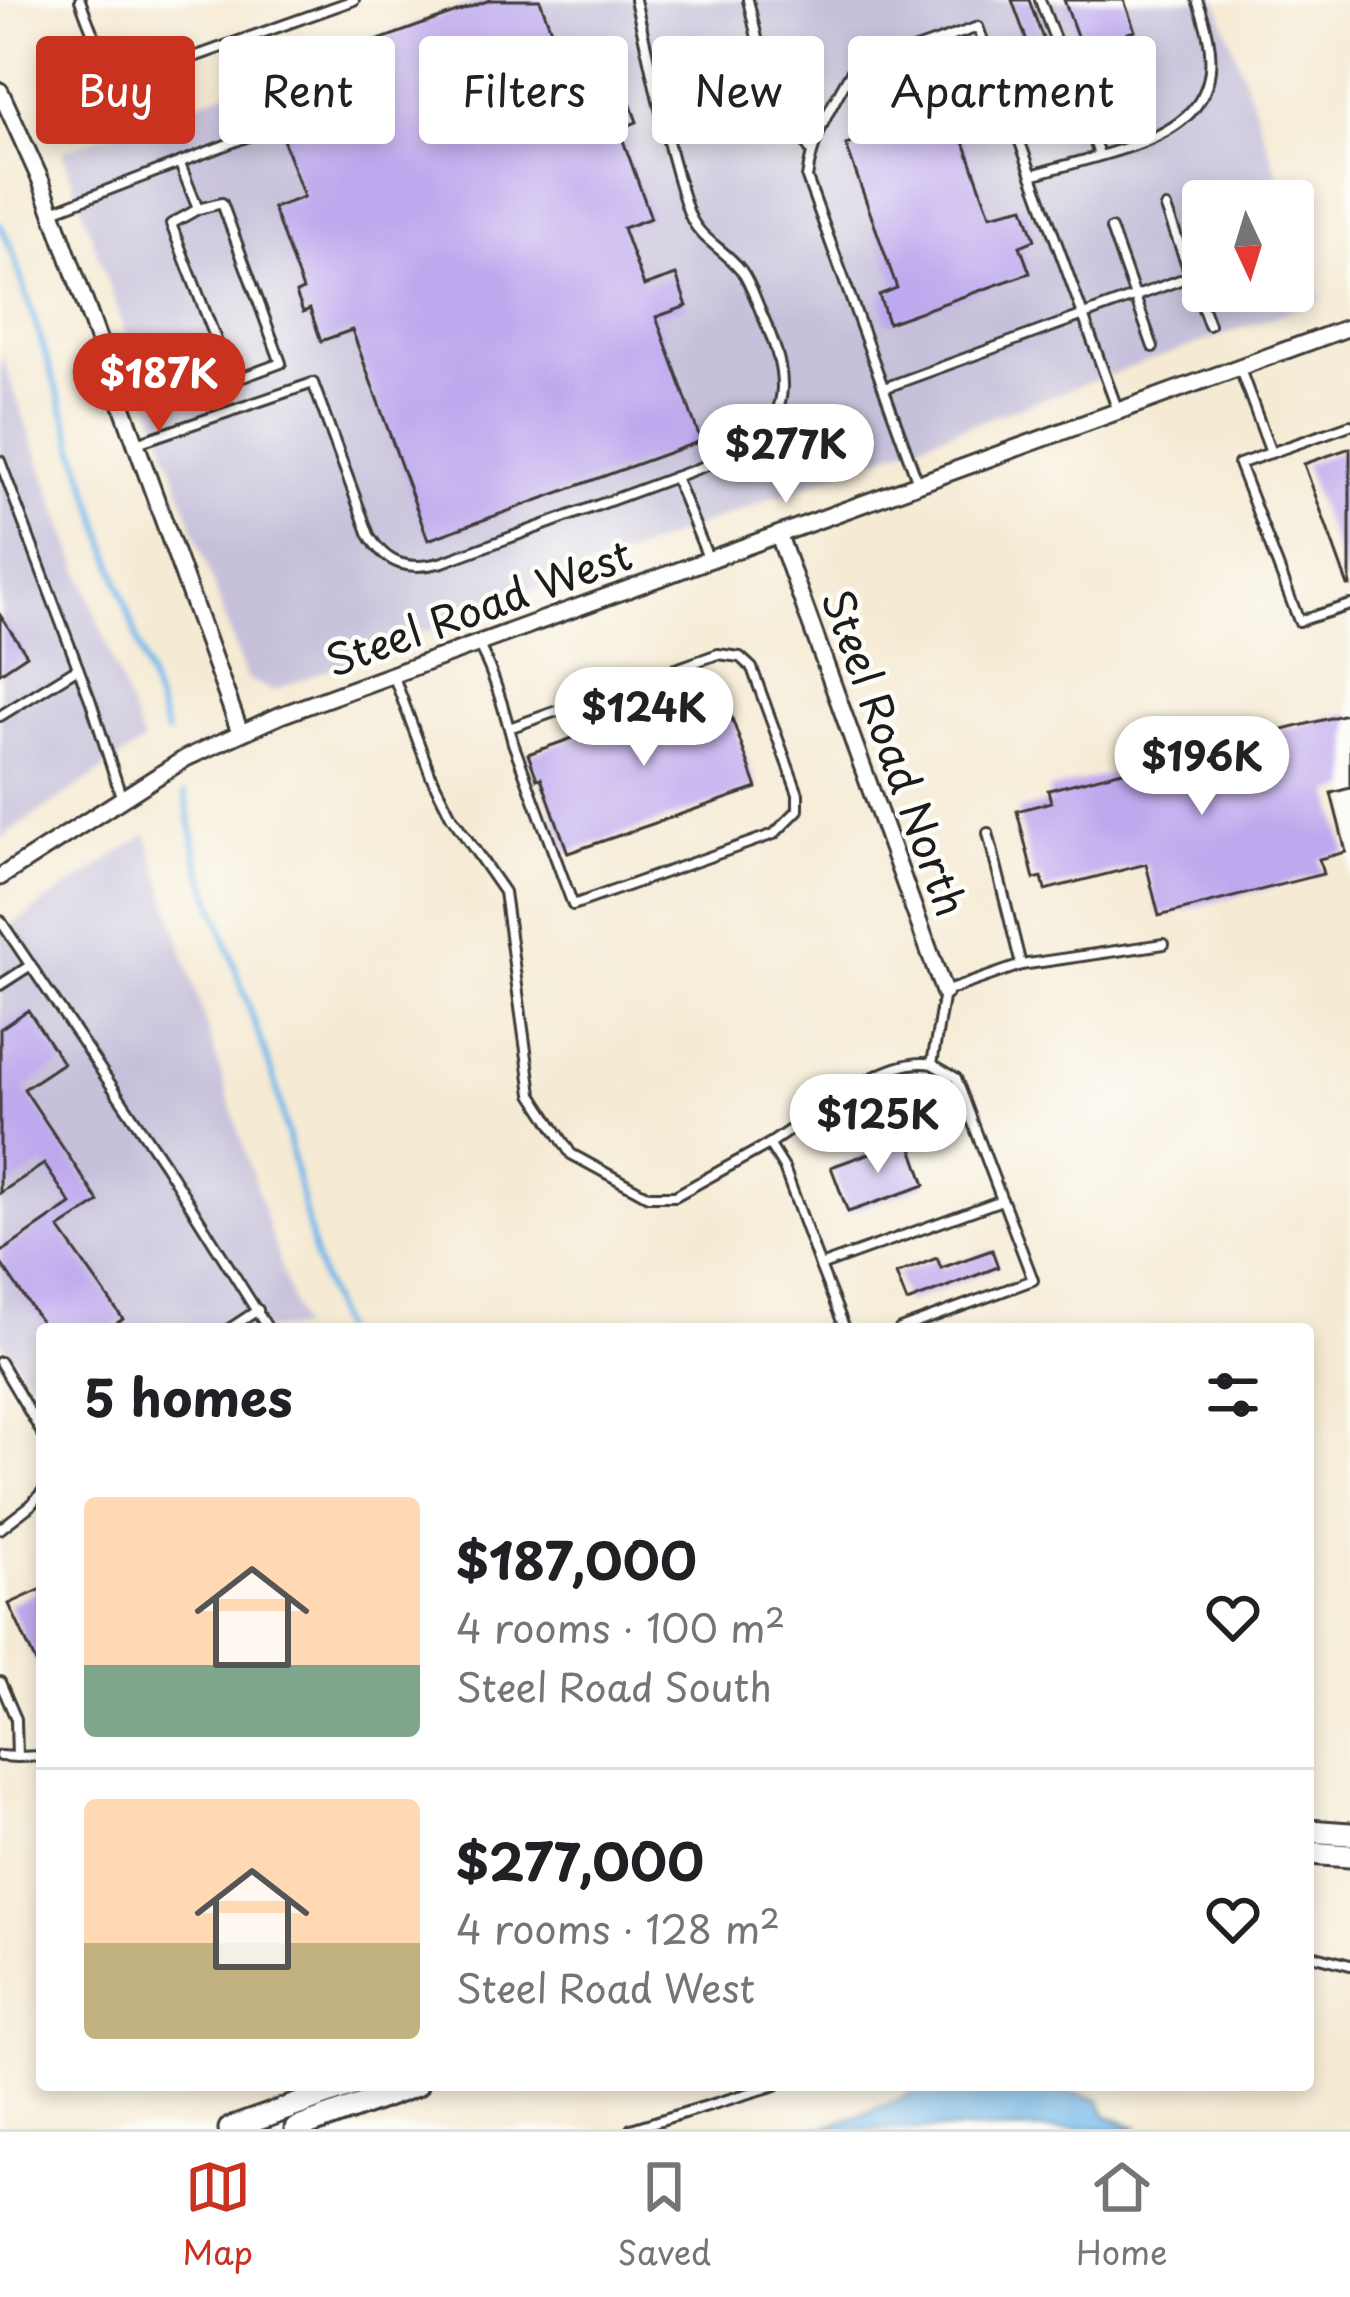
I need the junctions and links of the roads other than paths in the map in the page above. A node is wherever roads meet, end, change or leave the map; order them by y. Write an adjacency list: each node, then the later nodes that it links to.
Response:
1 (80, 0): 2 (lane)
2 (354, 0)
3 (635, 0): 32 (lane)
4 (748, 0): 9 (lane)
5 (1040, 0): 10 (lane)
6 (1196, 0): 10 (lane)
7 (0, 91): 15 (street)
8 (230, 144): 11 (lane)
9 (810, 152): 12 (lane); 26 (lane)
10 (1100, 154): 12 (lane)
11 (180, 164): 14 (lane); 15 (lane)
12 (1032, 175): 21 (lane)
13 (1166, 208): 17 (lane)
14 (198, 209): 14 (lane)
15 (51, 212): 29 (street)
16 (1111, 229): 19 (lane)
17 (1182, 252)
18 (1182, 279): 19 (lane)
19 (1134, 297): 21 (lane); 24 (lane)
20 (1204, 312): 22 (lane)
21 (1083, 315): 26 (lane); 27 (lane)
22 (1209, 325)
23 (1350, 327): 25 (street, Steel Road West)
24 (1154, 347)
25 (1239, 368): 27 (street, Steel Road West); 30 (lane)
26 (884, 388): 33 (lane)
27 (1118, 411): 33 (street, Steel Road West)
28 (1350, 425): 30 (lane)
29 (135, 443): 32 (lane); 42 (street)
30 (1271, 453): 36 (lane)
31 (0, 461): 38 (lane)
32 (675, 477): 35 (lane)
33 (919, 484): 34 (street, Steel Road West)
34 (779, 536): 35 (street, Steel Road West); 51 (street, Steel Road North)
35 (710, 561): 37 (street, Steel Road West)
36 (1350, 605)
37 (479, 644): 39 (street, Steel Road West); 41 (lane)
38 (78, 668): 40 (lane); 43 (lane)
39 (393, 675): 42 (street, Steel Road West); 53 (lane)
40 (0, 716)
41 (509, 728): 41 (lane)
42 (241, 732): 43 (street, Steel Road West)
43 (121, 798): 45 (street, Steel Road West)
44 (988, 833): 49 (lane)
45 (0, 878)
46 (0, 920): 48 (lane)
47 (1164, 944): 49 (lane)
48 (31, 965): 50 (lane); 56 (lane)
49 (1022, 965): 51 (lane)
50 (0, 985)
51 (944, 992): 52 (lane)
52 (932, 1064): 53 (lane); 54 (lane)
53 (769, 1144): 55 (lane)
54 (1003, 1200): 55 (lane); 60 (lane)
55 (820, 1266): 59 (lane)
56 (258, 1310): 57 (lane); 58 (lane)
57 (239, 1323)
58 (265, 1323)
59 (843, 1323)
60 (916, 1323)
61 (0, 1362): 62 (lane)
62 (36, 1423)
63 (36, 1500): 64 (lane)
64 (0, 1529)
65 (0, 1682): 68 (lane)
66 (0, 1756): 68 (lane)
67 (36, 1756): 68 (lane)
68 (17, 1757)
69 (1314, 1831): 70 (main road)
70 (1350, 1834)
71 (1314, 1853): 72 (main road)
72 (1350, 1856)
73 (1314, 1956): 74 (lane)
74 (1350, 1965)
75 (335, 2091): 78 (main road)
76 (400, 2091): 79 (main road)
77 (756, 2091): 80 (lane)
78 (230, 2129)
79 (296, 2129)
80 (631, 2129)

